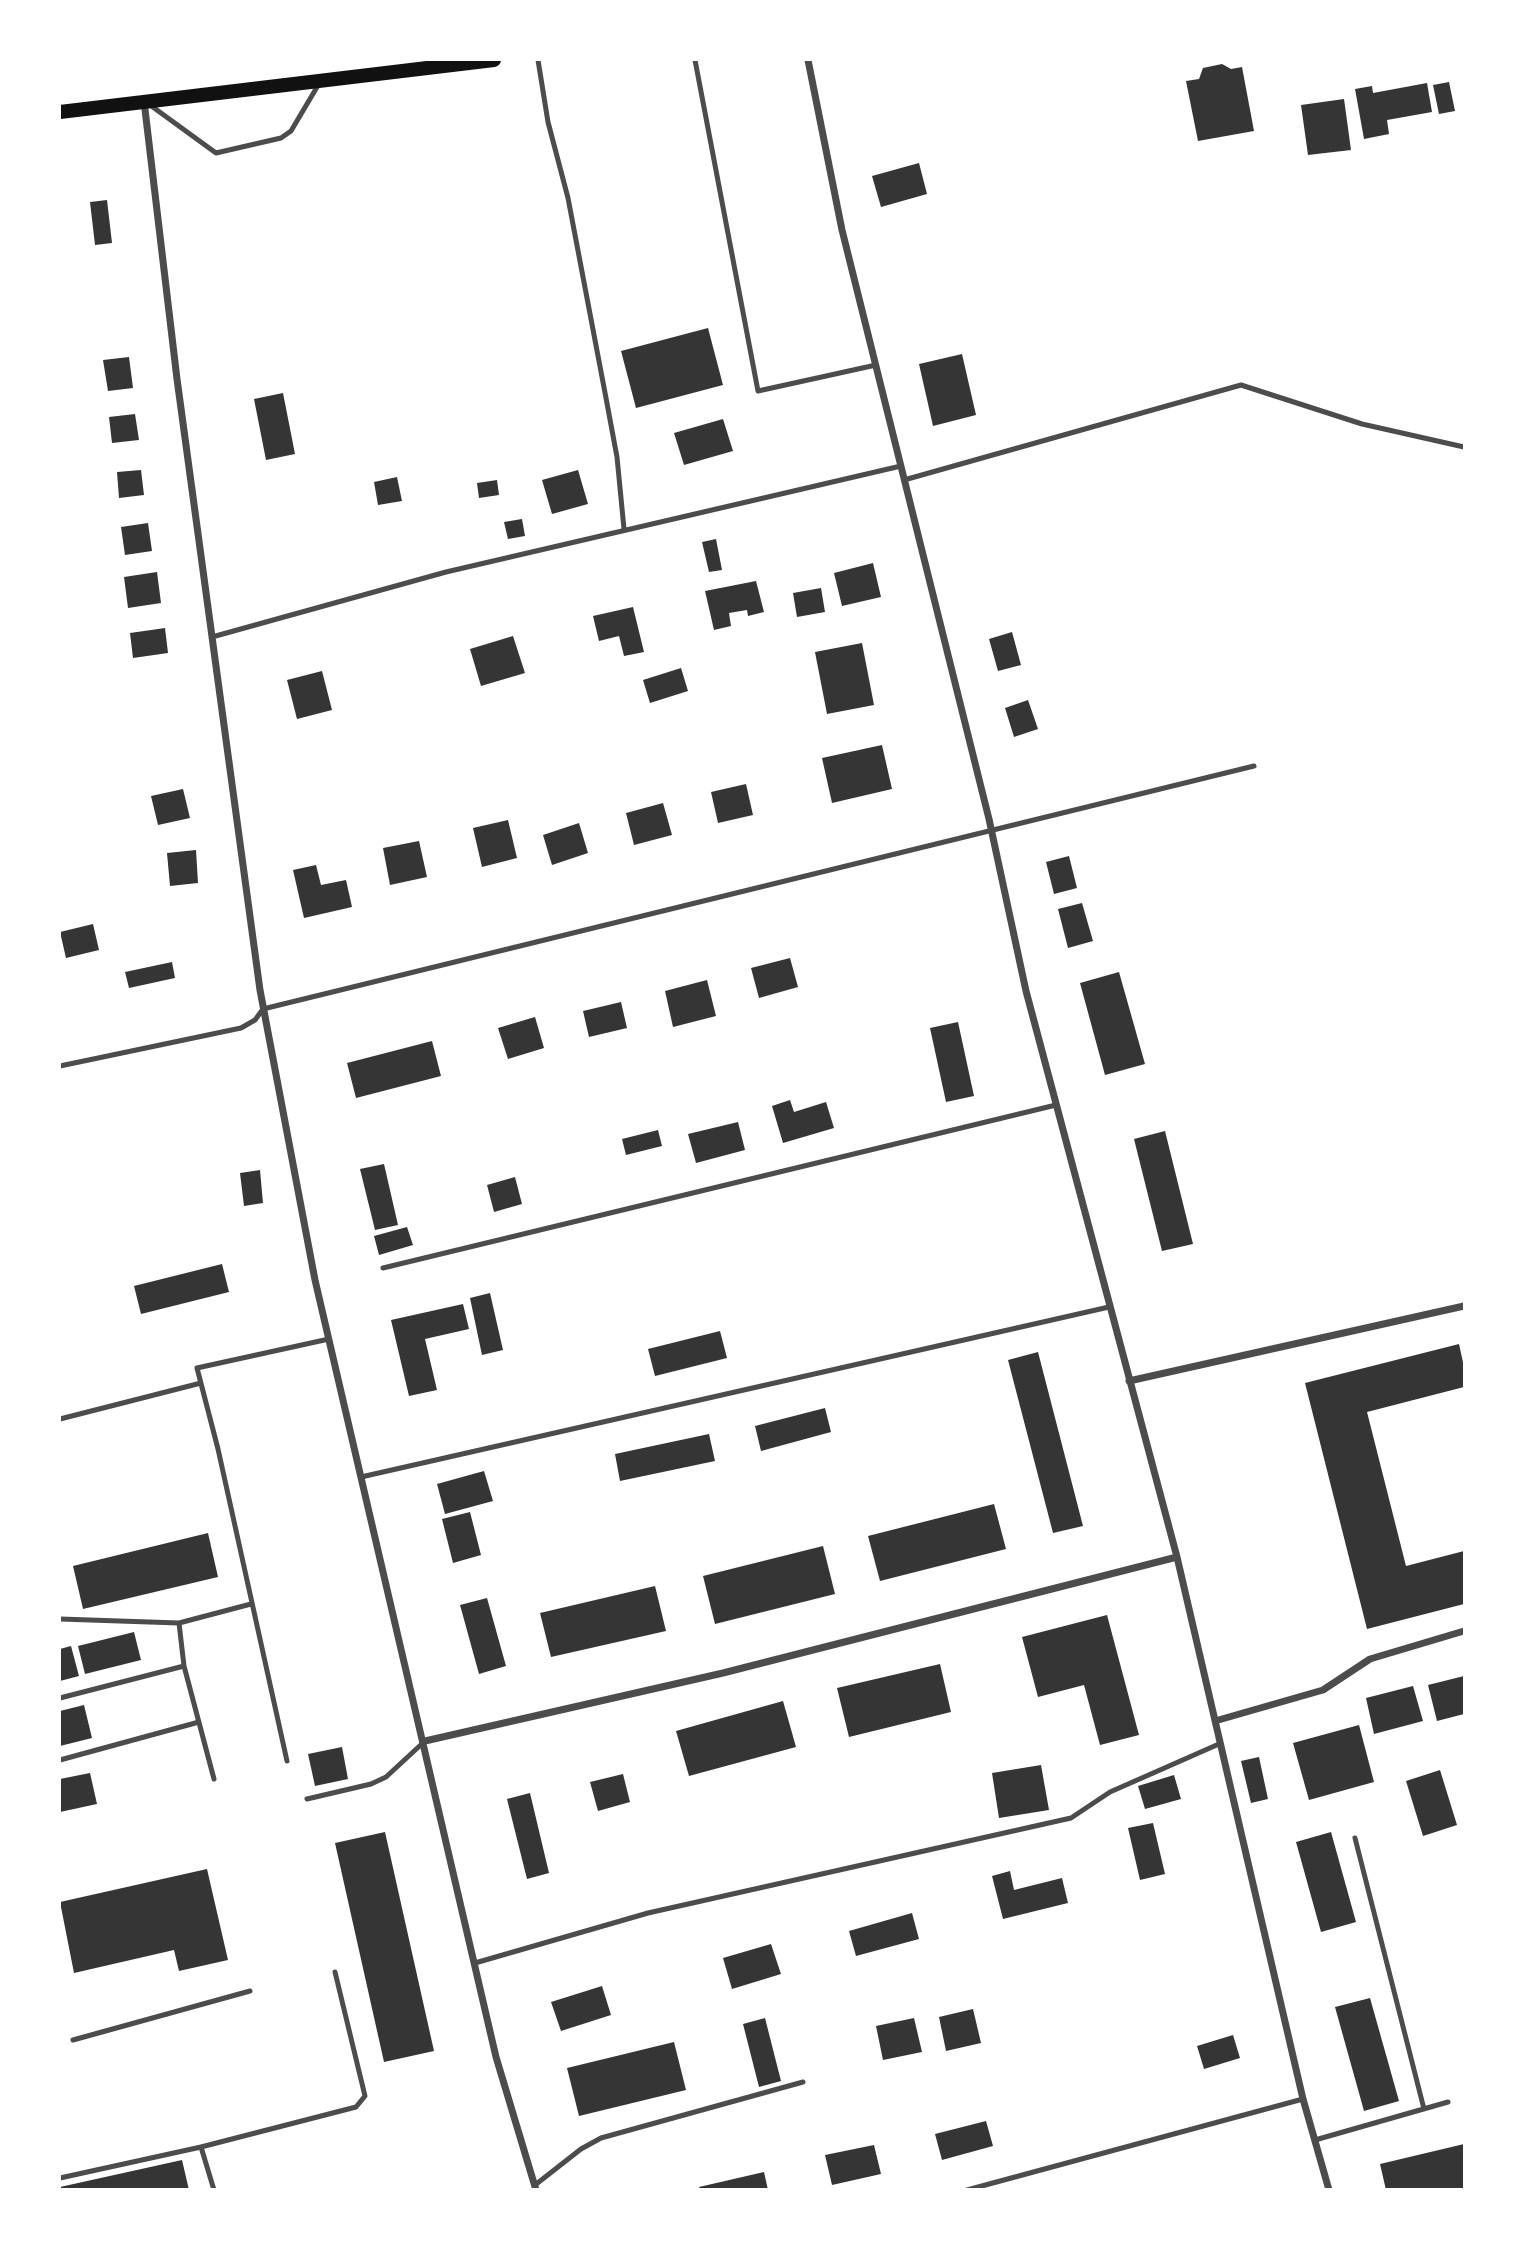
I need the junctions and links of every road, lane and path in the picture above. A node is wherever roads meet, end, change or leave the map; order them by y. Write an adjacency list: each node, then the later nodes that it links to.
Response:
1 (494, 60): 5 (main road)
2 (538, 60): 12 (lane)
3 (695, 60): 8 (lane)
4 (808, 60): 8 (street)
5 (321, 79): 6 (main road); 6 (lane)
6 (144, 100): 7 (main road); 13 (street)
7 (60, 112)
8 (876, 365): 10 (street)
9 (1465, 447): 11 (lane)
10 (901, 466): 11 (street); 12 (lane)
11 (904, 480): 15 (street)
12 (624, 530): 13 (lane)
13 (212, 637): 16 (street)
14 (1254, 766): 15 (lane)
15 (991, 828): 16 (lane); 18 (street)
16 (263, 1009): 17 (lane); 22 (street)
17 (60, 1066)
18 (1056, 1105): 19 (lane); 21 (street)
19 (383, 1268)
20 (1465, 1306): 23 (street)
21 (1109, 1307): 23 (street); 26 (lane)
22 (329, 1339): 24 (lane); 26 (street)
23 (1129, 1381): 27 (street)
24 (201, 1383): 25 (lane); 28 (lane)
25 (60, 1419)
26 (361, 1477): 36 (street)
27 (1177, 1557): 34 (street); 36 (street)
28 (251, 1604): 30 (lane); 39 (lane)
29 (60, 1619): 30 (lane)
30 (180, 1622): 32 (lane)
31 (1465, 1631): 34 (street)
32 (184, 1666): 33 (lane); 35 (lane)
33 (60, 1698)
34 (1215, 1721): 37 (street)
35 (199, 1723): 38 (lane); 40 (lane)
36 (425, 1741): 41 (lane); 43 (street)
37 (1219, 1744): 43 (lane); 48 (street)
38 (60, 1760)
39 (287, 1761)
40 (214, 1779)
41 (307, 1799)
42 (1355, 1838): 50 (lane)
43 (475, 1963): 54 (street)
44 (335, 1972): 52 (lane)
45 (250, 1991): 46 (lane)
46 (73, 2040)
47 (803, 2082): 54 (lane)
48 (1303, 2099): 51 (street); 56 (lane)
49 (1448, 2102): 50 (lane)
50 (1424, 2109): 51 (lane)
51 (1315, 2140): 57 (street)
52 (201, 2147): 53 (lane); 55 (lane)
53 (60, 2178)
54 (536, 2187)
55 (214, 2189)
56 (967, 2189)
57 (1329, 2189)

